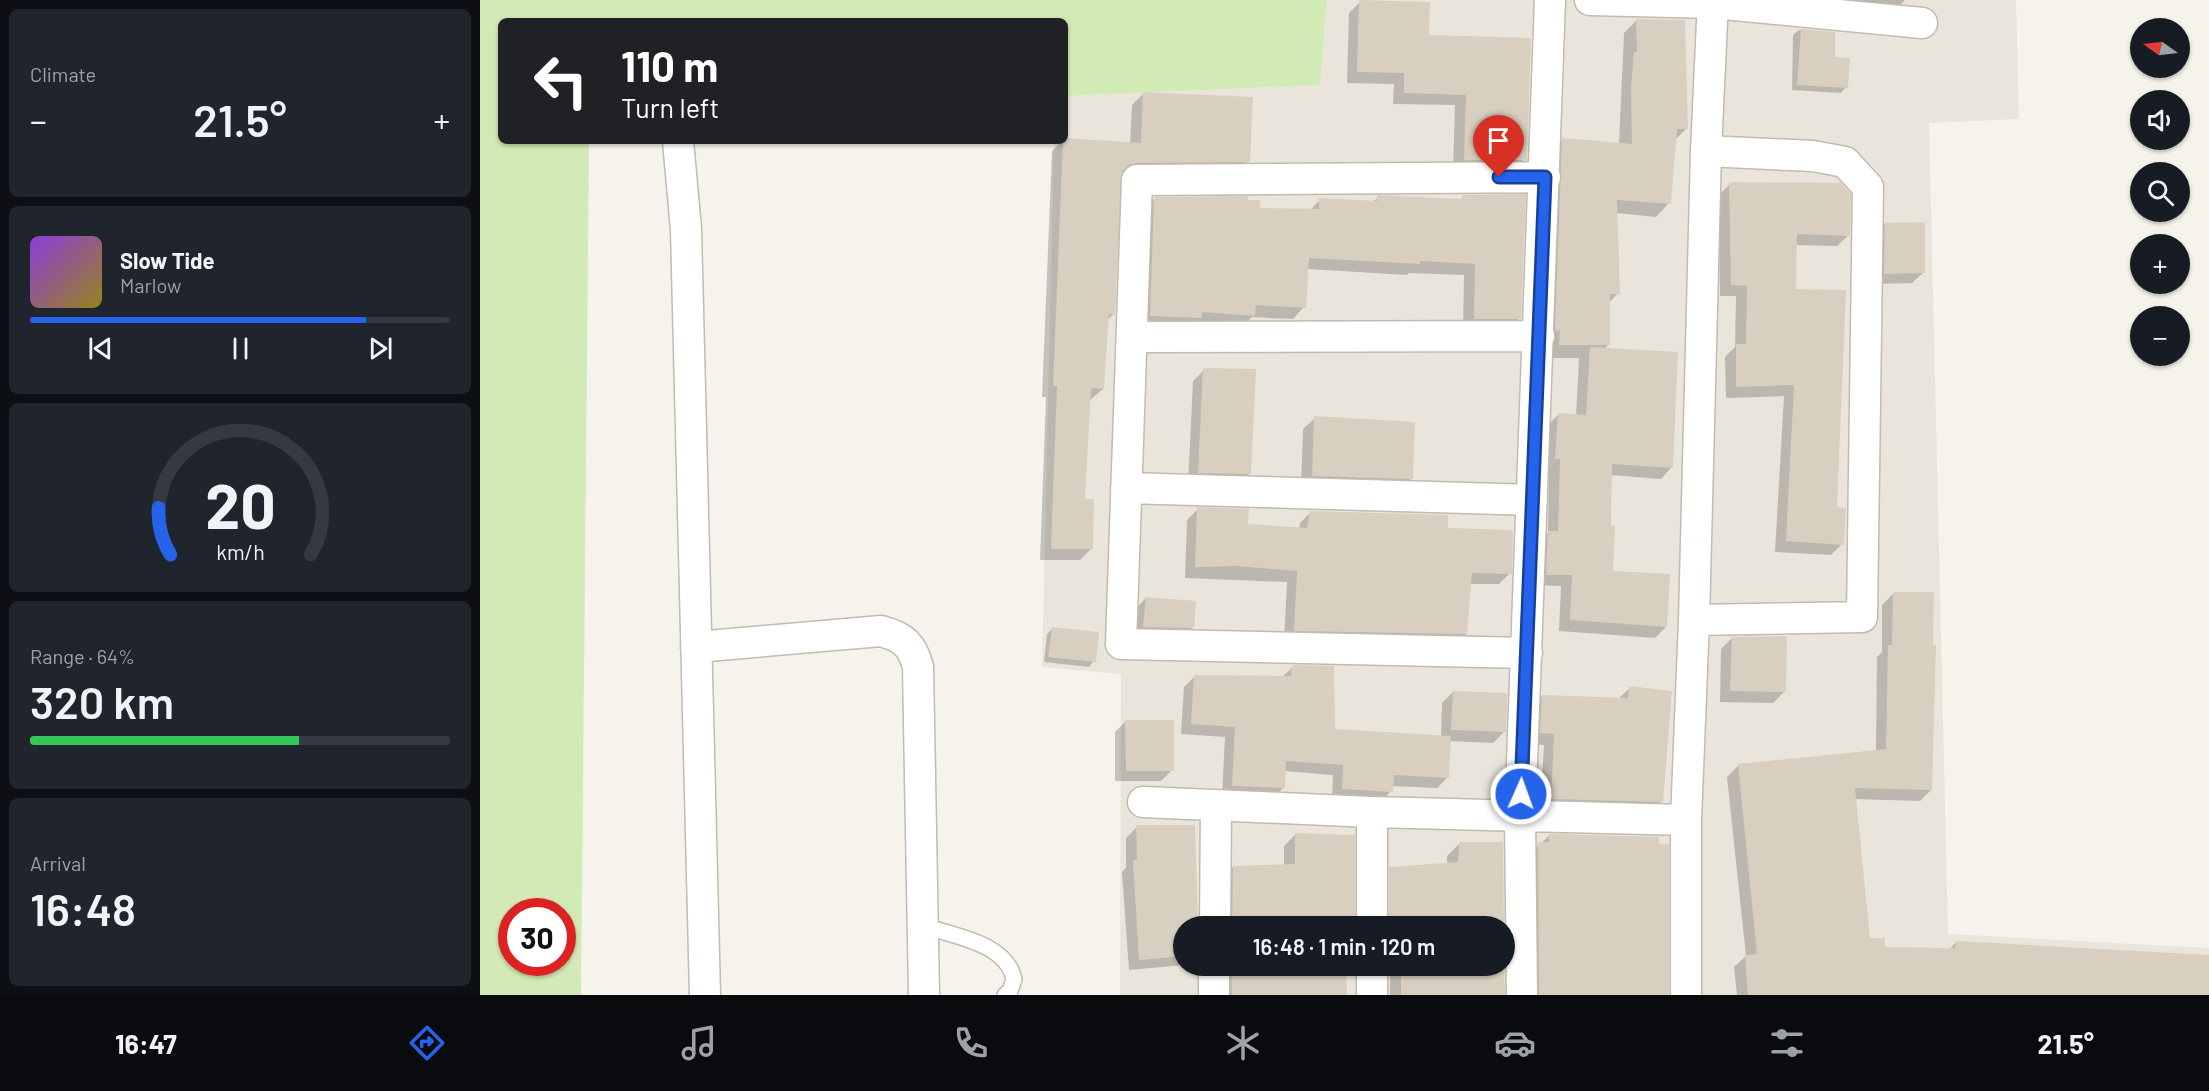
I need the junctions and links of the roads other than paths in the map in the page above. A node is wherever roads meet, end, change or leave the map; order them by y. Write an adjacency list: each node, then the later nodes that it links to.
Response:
1 (1550, 0): 7 (street)
2 (1590, 0): 3 (street)
3 (1713, 1): 4 (street); 6 (street)
4 (1922, 23)
5 (678, 144): 13 (street)
6 (1706, 151): 12 (street); 12 (street)
7 (1545, 177): 8 (street); 9 (street)
8 (1539, 336): 9 (street); 11 (street)
9 (1133, 337): 10 (street)
10 (1126, 488): 11 (street); 14 (street)
11 (1532, 500): 14 (street)
12 (1694, 620): 19 (street)
13 (696, 647): 22 (street); 25 (street)
14 (1527, 653): 18 (street)
15 (1143, 802): 16 (street)
16 (1216, 806): 17 (street); 20 (street)
17 (1372, 812): 18 (street); 21 (street)
18 (1520, 817): 19 (street); 30 (street)
19 (1686, 820): 31 (street)
20 (1215, 916)
21 (1372, 916)
22 (921, 925): 26 (street); 27 (lane)
23 (1214, 976): 28 (street)
24 (1372, 976): 29 (street)
25 (705, 995)
26 (924, 995)
27 (1005, 995)
28 (1214, 995)
29 (1372, 995)
30 (1522, 995)
31 (1686, 995)

